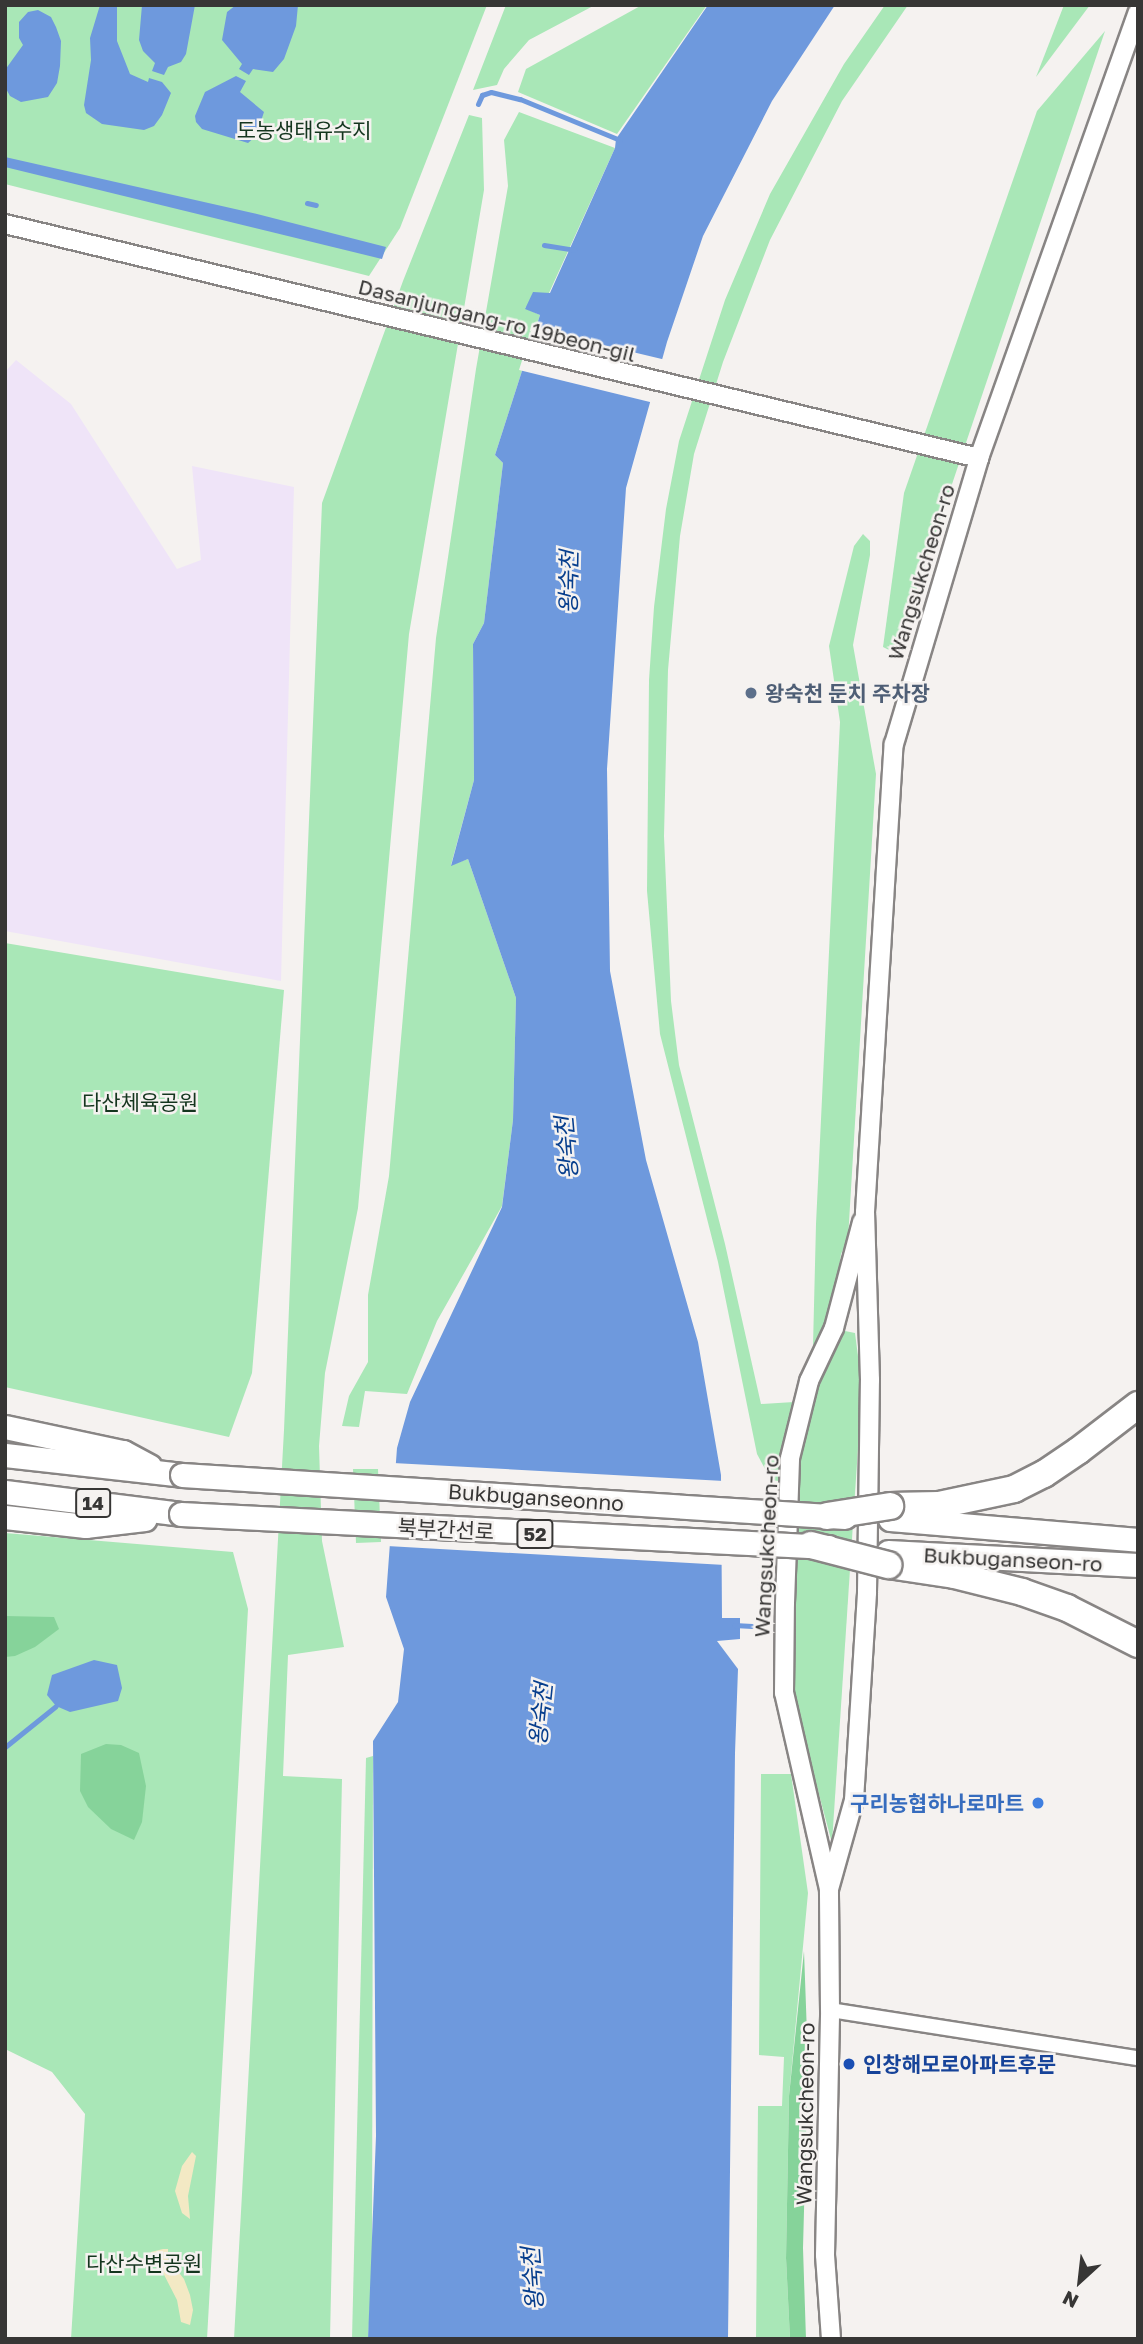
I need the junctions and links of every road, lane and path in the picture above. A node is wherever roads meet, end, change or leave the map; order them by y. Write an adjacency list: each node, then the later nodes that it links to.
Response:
1 (1138, 12): 3 (street, Wangsukcheon-ro)
2 (5, 224): 3 (street, Dasanjungang-ro 19beon-gil)
3 (979, 458): 4 (street, Wangsukcheon-ro)
4 (865, 1212): 19 (street, Wangsukcheon-ro); 19 (street, Wangsukcheon-ro)
5 (1138, 1405): 10 (highway)
6 (5, 1427): 8 (highway)
7 (5, 1455): 8 (highway, 14)
8 (172, 1473): 12 (highway, Bukbuganseonno / 52, bridge)
9 (5, 1492): 11 (highway, 북부간선로 / 14)
10 (890, 1513): 12 (highway, bridge); 14 (highway, Bukbuganseon-ro)
11 (181, 1514): 13 (highway); 15 (highway, 북부간선로 / 52, bridge)
12 (827, 1516)
13 (5, 1517)
14 (1138, 1539)
15 (811, 1545): 16 (highway, bridge)
16 (888, 1558): 17 (highway, Bukbuganseon-ro); 18 (highway)
17 (1138, 1566)
18 (1138, 1644)
19 (829, 1889): 20 (street, Wangsukcheon-ro)
20 (830, 2010): 21 (street); 22 (street, Wangsukcheon-ro)
21 (1138, 2058)
22 (831, 2339)

